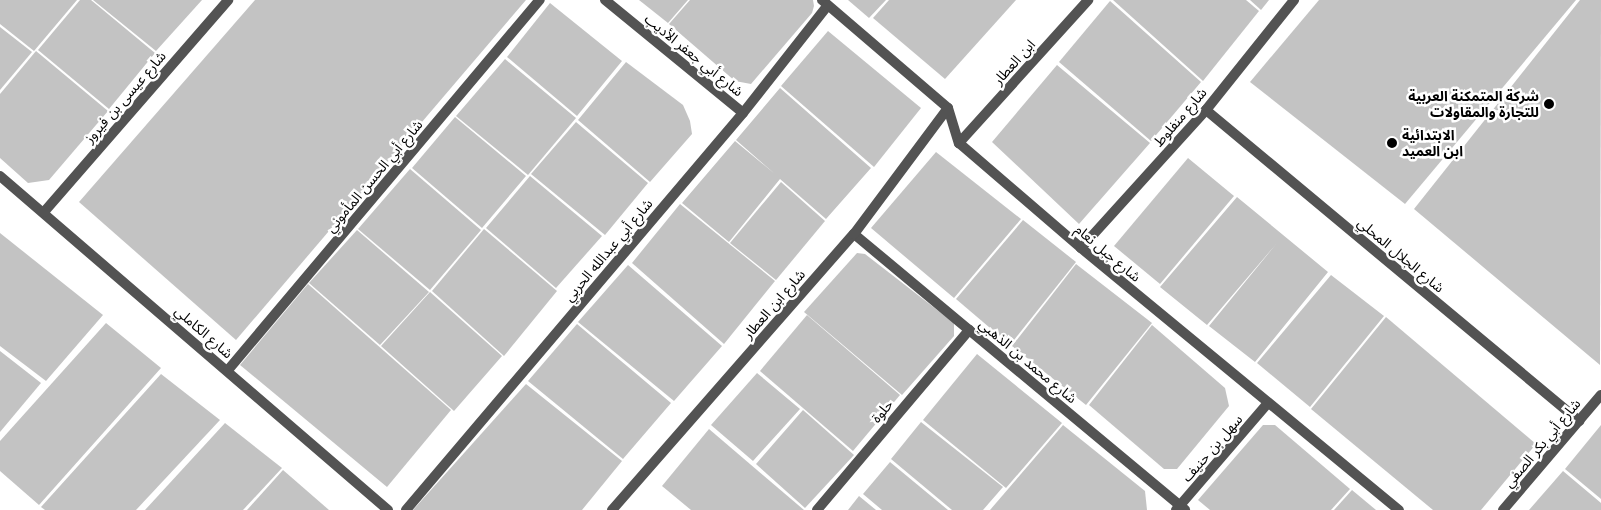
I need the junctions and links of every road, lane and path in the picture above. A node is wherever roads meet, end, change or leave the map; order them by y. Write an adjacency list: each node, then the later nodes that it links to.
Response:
1 (228, 0): 12 (street, شارع عيسى بن فيروز)
2 (540, 0): 16 (street, شارع أبي الحسن المأموني)
3 (605, 0): 9 (street, شارع أبي جعفر الأديب)
4 (1294, 0): 8 (street, شارع منفلوط)
5 (1085, 1): 10 (street, ابن العطار)
6 (825, 3): 7 (street); 9 (street, شارع أبي عبدالله الحربي)
7 (948, 108): 10 (street); 13 (street, شارع ابن العطار)
8 (1206, 110): 14 (street, شارع منفلوط); 19 (street, شارع الجلال المحلي)
9 (743, 113): 22 (street, شارع أبي عبدالله الحربي)
10 (959, 143): 14 (street, شارع جبل نعام)
11 (0, 176): 12 (street, شارع الكاملي)
12 (44, 212): 16 (street, شارع الكاملي)
13 (854, 234): 15 (street, شارع محمد بن الذهبي); 23 (street, شارع ابن العطار)
14 (1081, 248): 18 (street, شارع جبل نعام)
15 (969, 330): 20 (street, شارع محمد بن الذهبي); 24 (street, حلوة)
16 (228, 370): 21 (street, شارع الكاملي)
17 (1601, 395): 19 (street, شارع أبي بكر الصفي)
18 (1268, 403): 20 (street, سهل بن حنيف); 25 (street, شارع جبل نعام)
19 (1579, 421): 26 (street, شارع أبي بكر الصفي)
20 (1180, 508)
21 (388, 510)
22 (406, 510)
23 (612, 510)
24 (817, 510)
25 (1399, 510)
26 (1503, 510)

